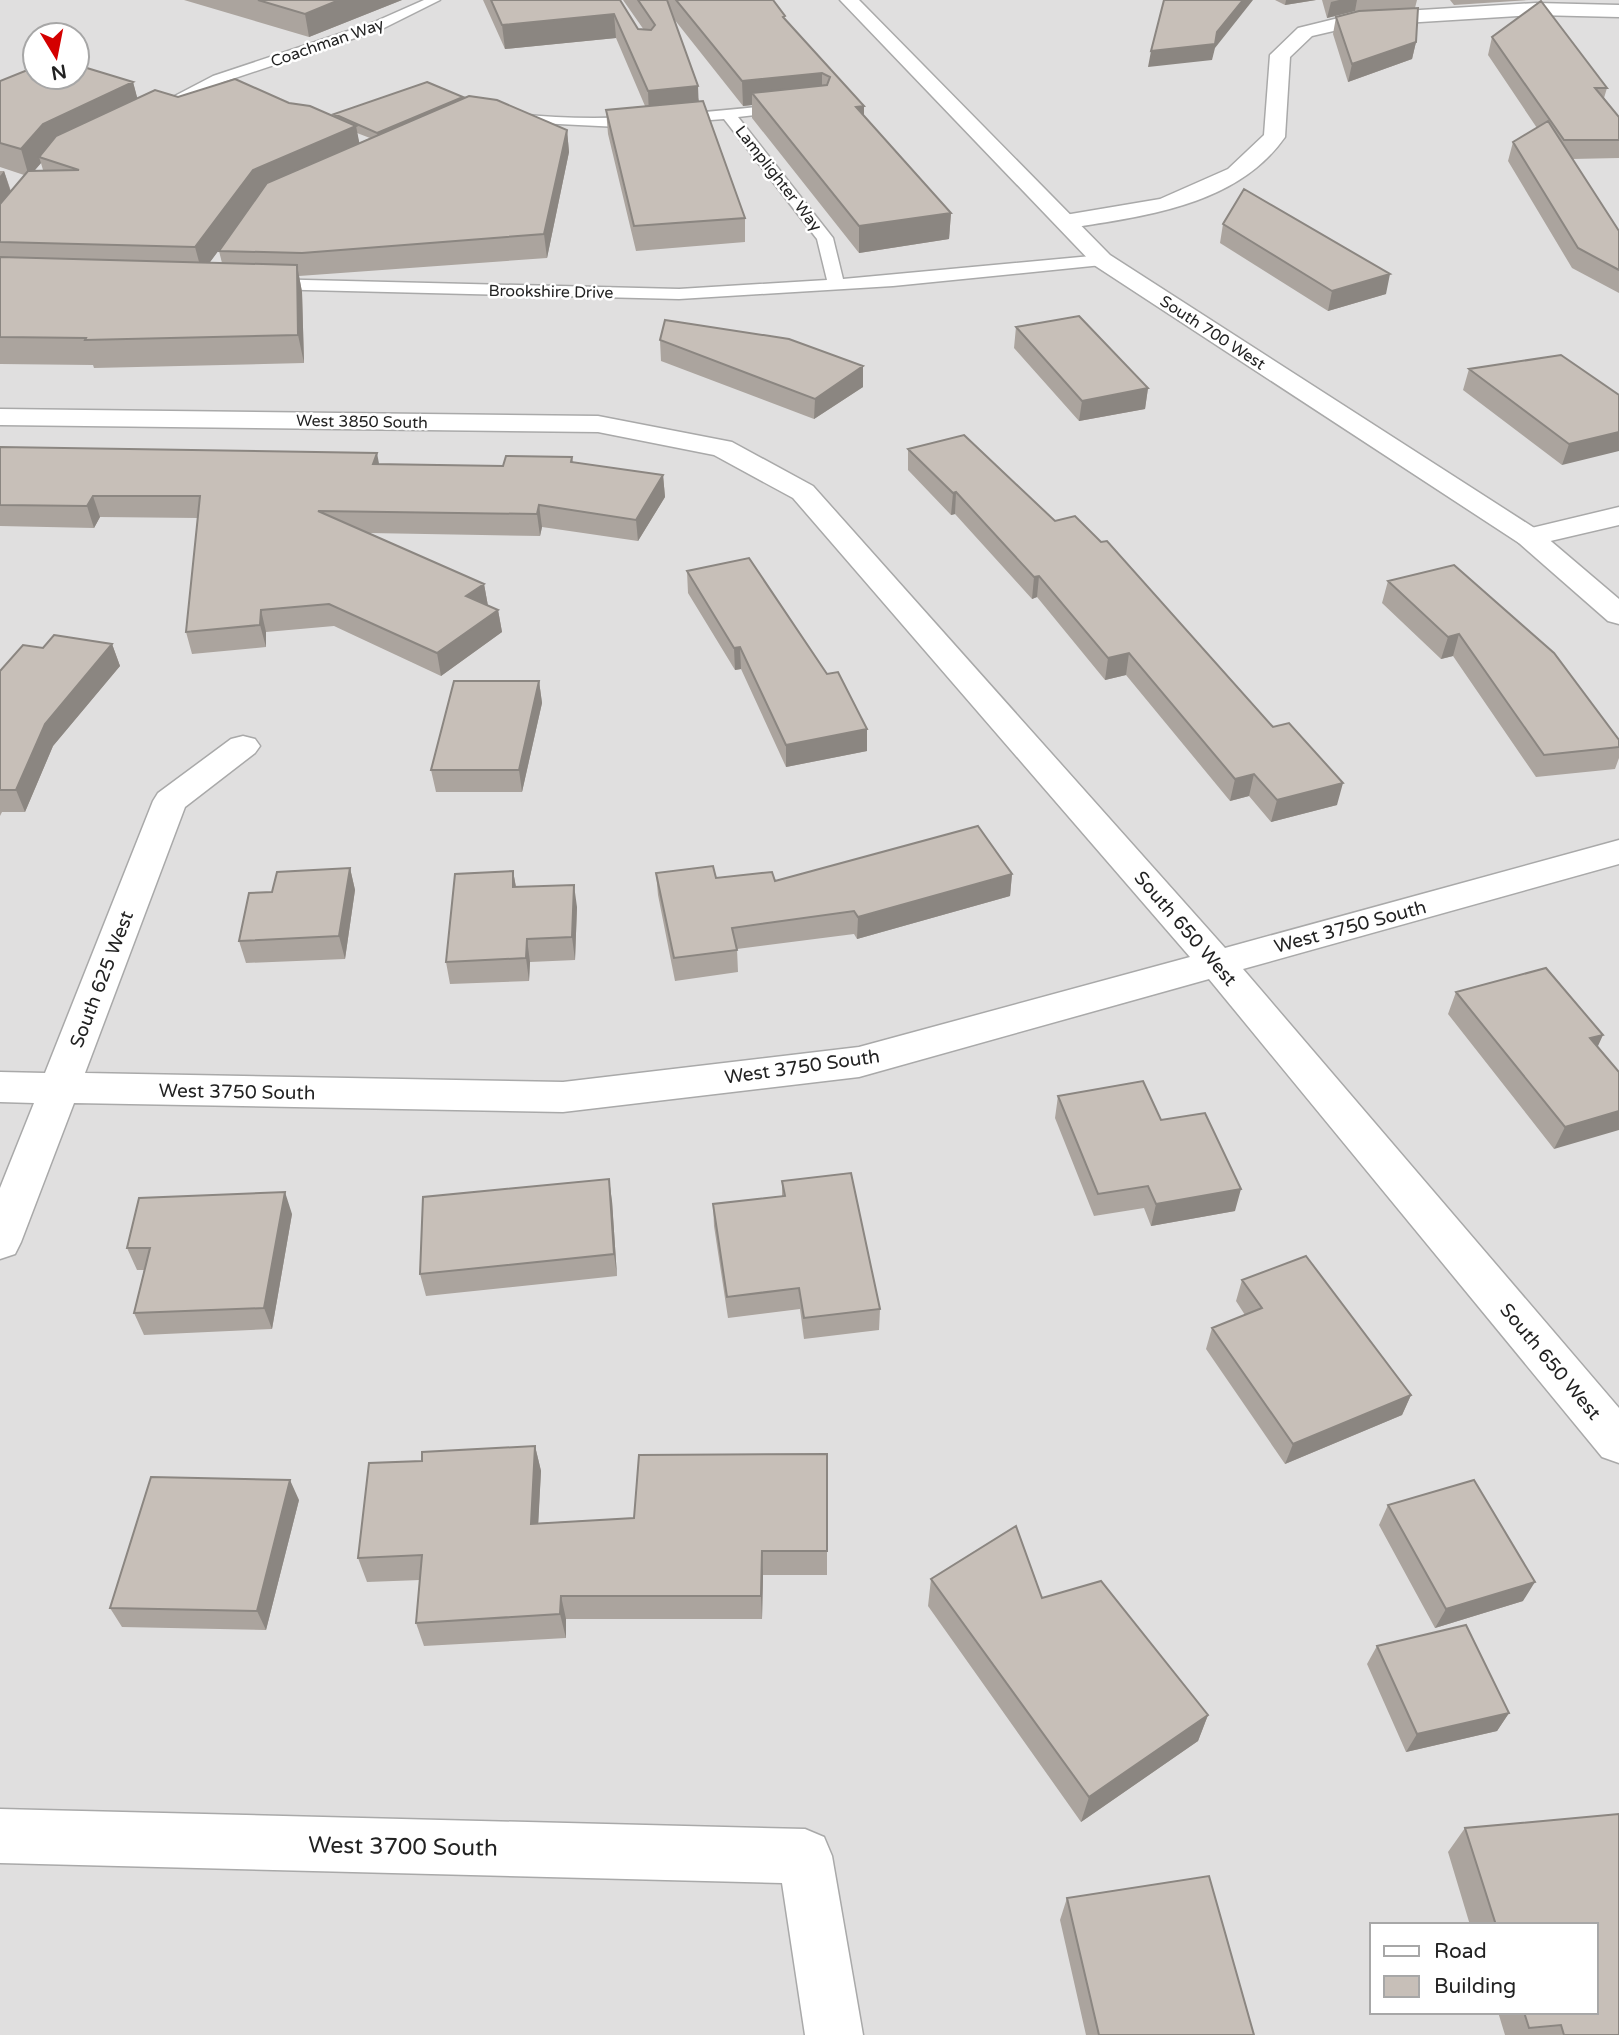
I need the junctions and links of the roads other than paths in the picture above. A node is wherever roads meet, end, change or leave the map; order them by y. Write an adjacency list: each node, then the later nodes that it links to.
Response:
1 (434, 0): 4 (lane, Coachman Way)
2 (849, 0): 10 (street, South 700 West)
3 (1616, 14): 10 (street)
4 (218, 79): 5 (lane); 8 (lane, Coachman Way)
5 (243, 90)
6 (795, 107): 7 (lane, Lamplighter Way)
7 (729, 114): 9 (lane, Lamplighter Way); 13 (lane, Lamplighter Way)
8 (144, 115)
9 (506, 117)
10 (1065, 222): 11 (street, South 700 West)
11 (1102, 260): 13 (lane, Brookshire Drive); 17 (street, South 700 West)
12 (248, 284): 13 (lane, Brookshire Drive)
13 (836, 285)
14 (0, 417): 15 (street, West 3850 South)
15 (722, 448): 21 (street, South 650 West)
16 (1619, 516): 17 (street)
17 (1529, 537): 18 (street, South 700 West)
18 (1619, 615)
19 (243, 746): 23 (street, South 625 West)
20 (1619, 852): 21 (street, West 3750 South)
21 (1217, 963): 23 (street, West 3750 South); 25 (street, South 650 West)
22 (0, 1087): 23 (street, West 3750 South)
23 (60, 1088): 24 (street, South 625 West)
24 (0, 1242)
25 (1619, 1442)
26 (0, 1836): 27 (street, West 3700 South)
27 (834, 2035)

